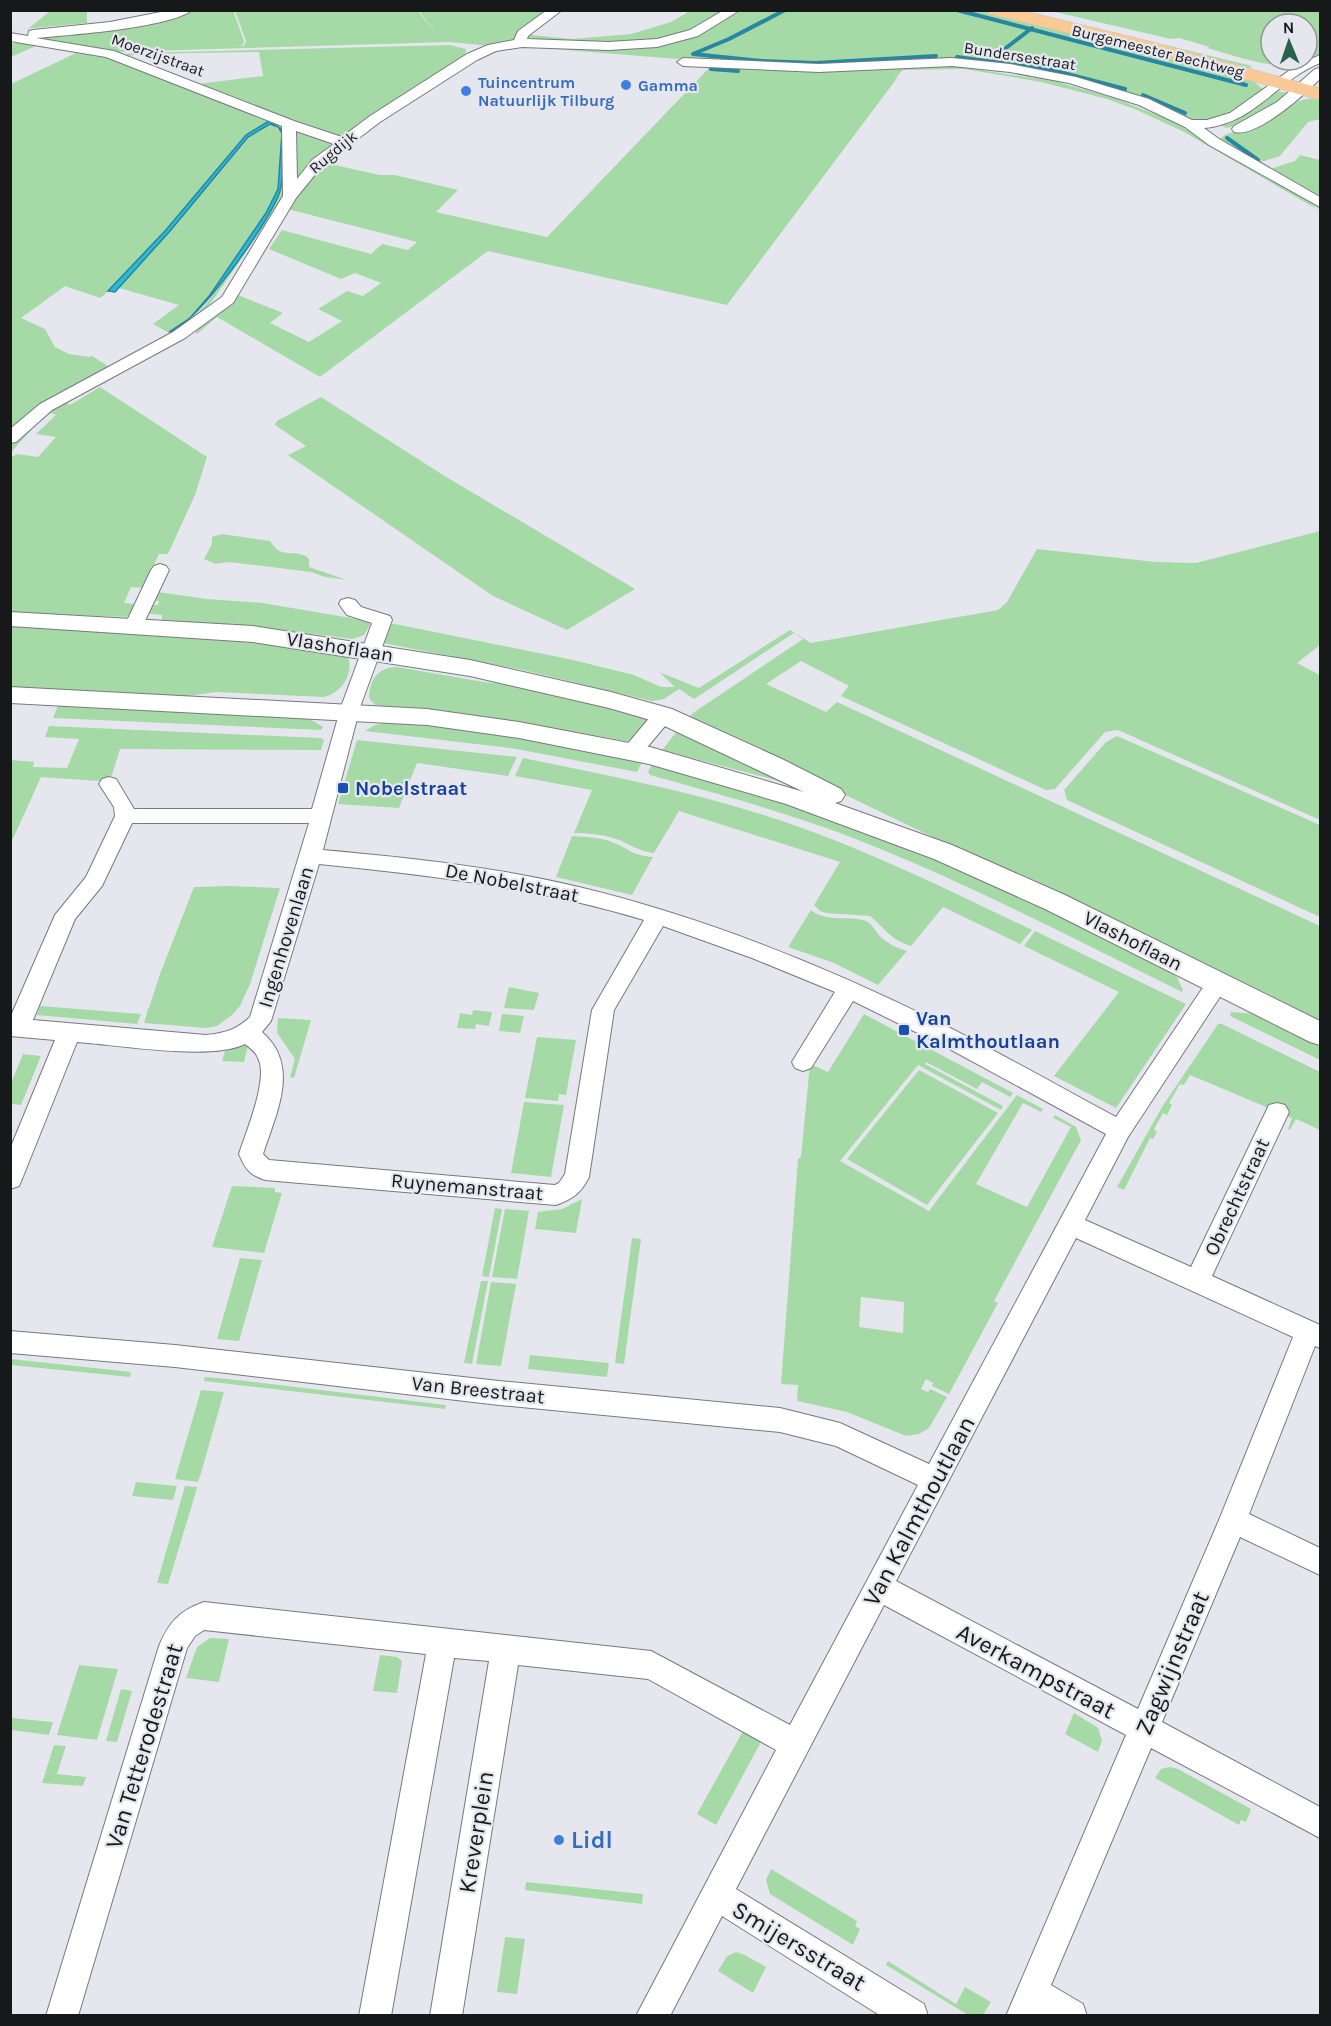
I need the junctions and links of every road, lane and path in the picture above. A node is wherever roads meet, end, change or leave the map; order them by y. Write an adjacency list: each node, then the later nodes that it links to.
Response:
1 (186, 10): 6 (street)
2 (556, 10): 7 (street)
3 (734, 10): 7 (street, Rugdijk)
4 (994, 10): 10 (main road, Burgemeester Bechtweg)
5 (1035, 10): 10 (main road, Burgemeester Bechtweg)
6 (10, 37): 12 (street, Moerzijstraat)
7 (522, 43): 13 (street, Rugdijk)
8 (1320, 59): 10 (street)
9 (683, 62): 11 (street, Bundersestraat)
10 (1307, 81): 11 (street); 11 (street)
11 (1190, 123): 15 (street, Bundersestraat)
12 (289, 124): 13 (street, Moerzijstraat); 14 (street)
13 (343, 142): 14 (street, Rugdijk)
14 (290, 196): 16 (street, Rugdijk)
15 (1320, 203)
16 (10, 438)
17 (160, 570): 20 (street)
18 (348, 604): 21 (street)
19 (10, 619): 20 (street, Vlashoflaan)
20 (134, 625): 21 (street, Vlashoflaan)
21 (370, 650): 23 (street); 24 (street, Vlashoflaan)
22 (10, 695): 23 (street, Vlashoflaan)
23 (350, 711): 25 (street, Vlashoflaan); 28 (street)
24 (663, 715): 25 (street); 29 (street, Vlashoflaan)
25 (632, 752): 29 (street, Vlashoflaan)
26 (109, 784): 27 (street)
27 (125, 816): 28 (street); 34 (street)
28 (320, 816): 30 (street)
29 (943, 852): 32 (street, Vlashoflaan)
30 (311, 856): 31 (street, De Nobelstraat); 36 (street, Ingenhovenlaan)
31 (657, 917): 33 (street, De Nobelstraat); 36 (street, Ruynemanstraat)
32 (1218, 983): 37 (street, Vlashoflaan); 40 (street, Van Kalmthoutlaan)
33 (848, 990): 38 (street); 40 (street, De Nobelstraat)
34 (15, 1027): 35 (street)
35 (70, 1032): 36 (street); 41 (street)
36 (247, 1033)
37 (1320, 1034)
38 (803, 1062)
39 (1277, 1112): 43 (street, Obrechtstraat)
40 (1120, 1130): 42 (street, Van Kalmthoutlaan)
41 (10, 1179)
42 (1070, 1224): 43 (street); 46 (street, Van Kalmthoutlaan)
43 (1197, 1281): 44 (street)
44 (1314, 1334): 47 (street, Zagwijnstraat)
45 (10, 1342): 46 (street, Van Breestraat)
46 (935, 1480): 49 (street, Van Kalmthoutlaan)
47 (1233, 1520): 48 (street); 52 (street, Zagwijnstraat)
48 (1320, 1562)
49 (879, 1587): 52 (street, Averkampstraat); 53 (street, Van Kalmthoutlaan)
50 (428, 1639): 51 (street, Van Tetterodestraat); 57 (street, Van Tetterodestraat); 58 (street)
51 (506, 1648): 53 (street, Van Tetterodestraat); 59 (street, Kreverplein)
52 (1144, 1728): 54 (street, Averkampstraat); 56 (street, Zagwijnstraat)
53 (795, 1744): 55 (street, Van Kalmthoutlaan)
54 (1320, 1823)
55 (716, 1895): 60 (street, Van Kalmthoutlaan); 61 (street, Smijersstraat)
56 (1027, 2004): 62 (street)
57 (62, 2016)
58 (375, 2016)
59 (446, 2016)
60 (652, 2016)
61 (912, 2016)
62 (1071, 2016)

